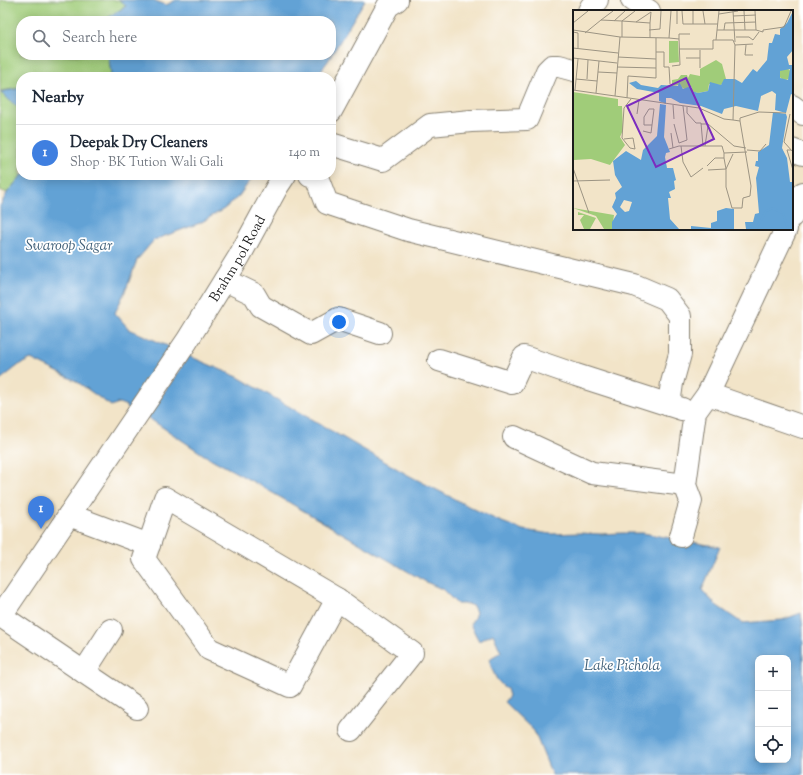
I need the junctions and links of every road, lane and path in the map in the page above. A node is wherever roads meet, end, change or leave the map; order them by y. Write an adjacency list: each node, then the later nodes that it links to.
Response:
1 (397, 0): 7 (street)
2 (597, 0): 4 (street)
3 (632, 0): 5 (street)
4 (590, 10)
5 (647, 10)
6 (572, 63): 10 (street)
7 (336, 102)
8 (793, 107): 9 (street)
9 (803, 114)
10 (336, 146)
11 (793, 150): 12 (street)
12 (803, 154)
13 (281, 180): 18 (street, Brahm pol Road)
14 (318, 180): 22 (street)
15 (803, 192): 16 (street)
16 (793, 214)
17 (786, 230): 21 (street)
18 (225, 280): 19 (street); 27 (street, Brahm pol Road)
19 (380, 333)
20 (439, 360): 22 (street)
21 (708, 394): 23 (street); 24 (street)
22 (669, 405): 23 (street)
23 (695, 412): 26 (street)
24 (803, 427)
25 (514, 437): 26 (street)
26 (685, 485): 28 (street)
27 (69, 516): 29 (street); 31 (street, Brahm pol Road)
28 (681, 536)
29 (149, 545): 30 (street); 30 (street)
30 (337, 599): 35 (street)
31 (0, 617): 33 (street)
32 (111, 630): 33 (street)
33 (84, 672): 34 (street)
34 (137, 708)
35 (351, 730)

